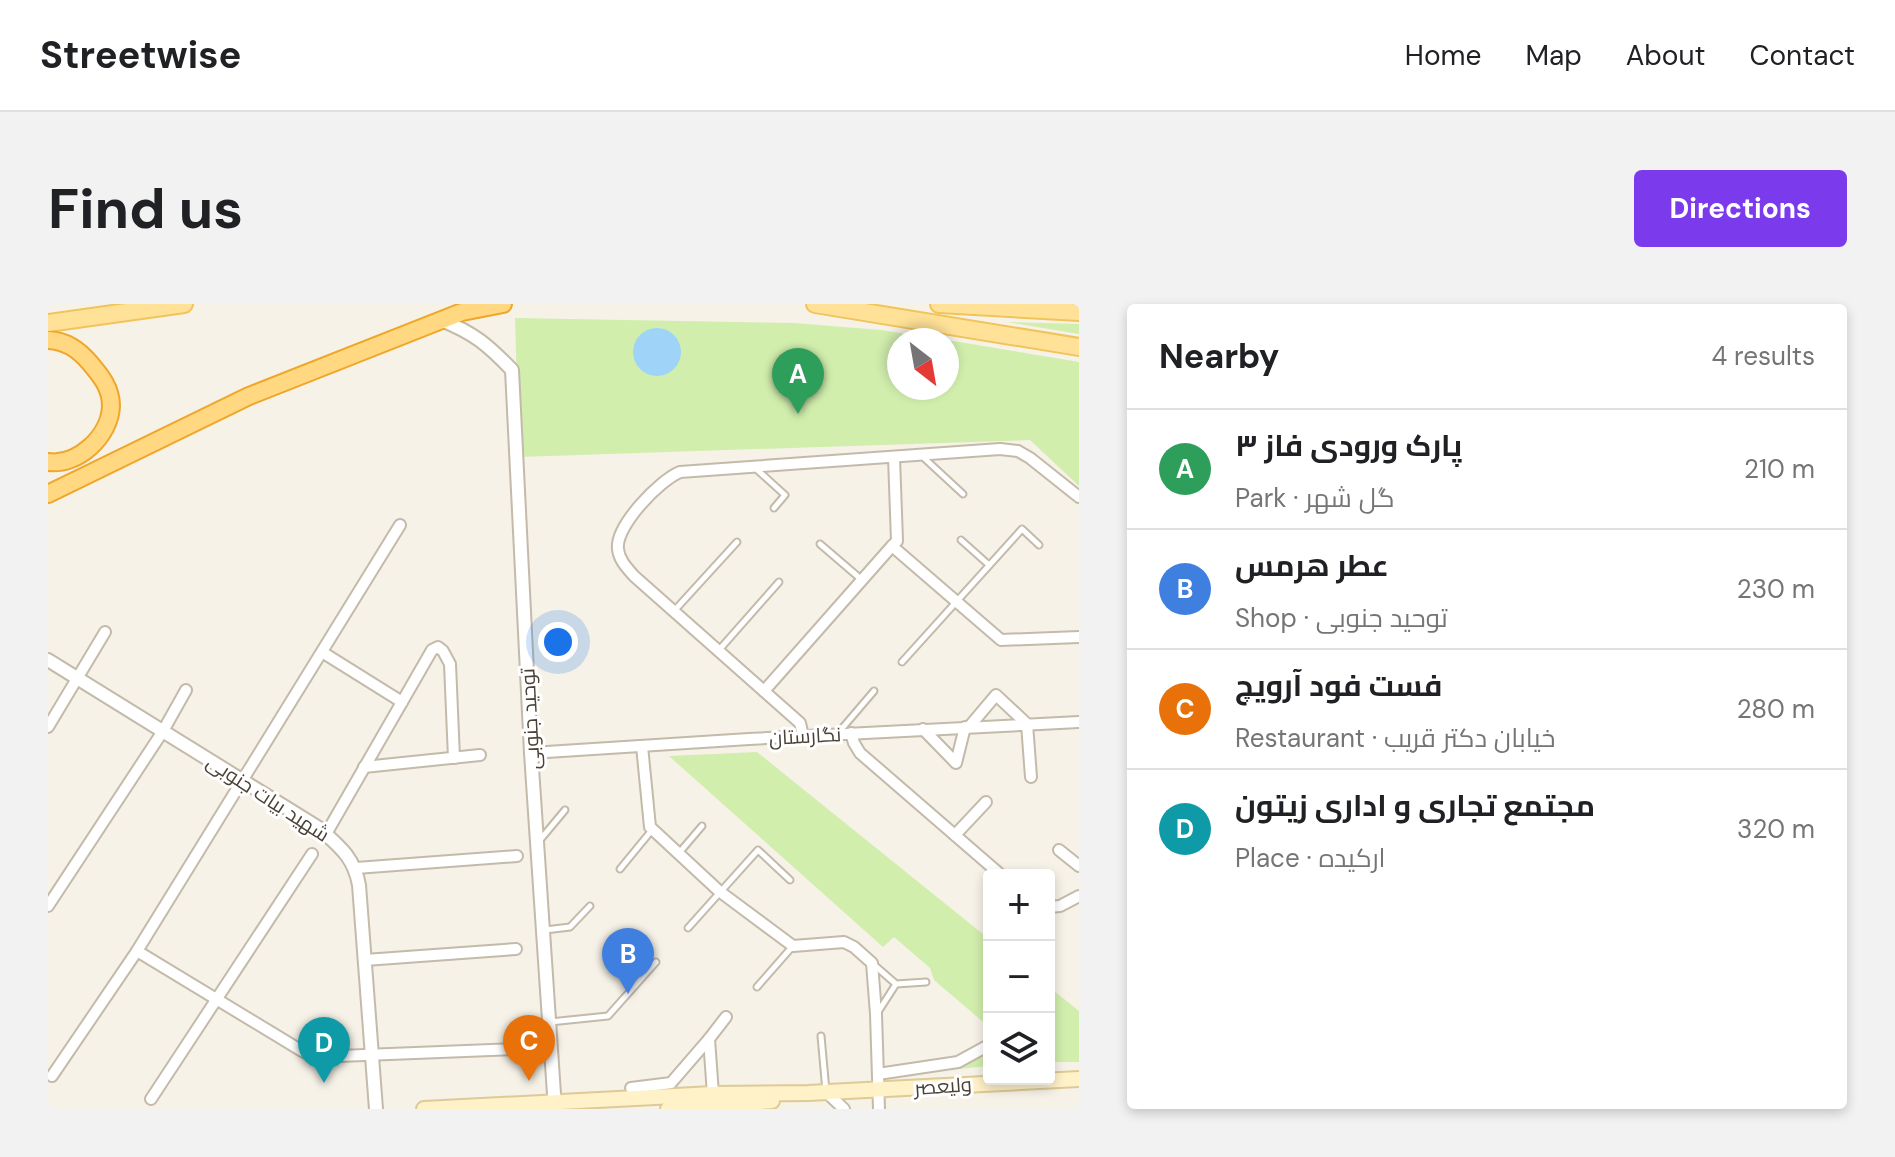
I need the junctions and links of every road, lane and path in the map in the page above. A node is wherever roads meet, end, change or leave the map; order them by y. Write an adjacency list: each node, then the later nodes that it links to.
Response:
1 (184, 304): 7 (main road)
2 (503, 304): 6 (highway)
3 (815, 304): 9 (main road)
4 (939, 304): 5 (main road)
5 (1079, 312)
6 (441, 320): 14 (highway); 50 (street, توحید جنوبی)
7 (48, 323)
8 (48, 340): 12 (highway)
9 (1079, 347)
10 (920, 455): 11 (street); 15 (lane); 16 (street)
11 (894, 457): 13 (street); 23 (street)
12 (48, 462)
13 (753, 467): 17 (lane); 28 (street)
14 (48, 494)
15 (963, 494)
16 (1079, 497)
17 (774, 508)
18 (400, 525): 32 (street)
19 (961, 540): 24 (lane)
20 (737, 542): 28 (lane)
21 (820, 544): 25 (lane)
22 (1039, 545): 24 (lane)
23 (892, 546): 25 (street); 27 (street)
24 (989, 565): 27 (lane)
25 (862, 581): 37 (street)
26 (779, 582): 31 (lane)
27 (955, 601): 30 (street); 34 (lane)
28 (674, 611): 31 (street)
29 (105, 632): 35 (street)
30 (1079, 637)
31 (718, 651): 37 (street)
32 (322, 652): 39 (street); 55 (street)
33 (48, 660): 35 (street, شهید بیات جنوبی)
34 (902, 662)
35 (78, 679): 42 (street); 45 (street, شهید بیات جنوبی)
36 (186, 690): 45 (street)
37 (764, 691): 48 (street)
38 (874, 691): 47 (lane)
39 (402, 702): 52 (street); 53 (street)
40 (1079, 722): 41 (street, نگارستان)
41 (1027, 724): 43 (street, نگارستان); 43 (street); 54 (street)
42 (48, 727)
43 (967, 727): 44 (street, نگارستان); 44 (street)
44 (923, 729): 46 (street, نگارستان)
45 (163, 731): 55 (street, شهید بیات جنوبی); 74 (street)
46 (851, 733): 47 (street, نگارستان); 61 (street)
47 (837, 734): 48 (street, نگارستان)
48 (803, 736): 49 (street, نگارستان)
49 (642, 746): 50 (street, نگارستان); 59 (street)
50 (531, 753): 62 (street, توحید جنوبی)
51 (480, 755): 52 (street)
52 (454, 758): 53 (street)
53 (364, 767): 60 (street)
54 (1031, 777)
55 (242, 780): 60 (street, شهید بیات جنوبی); 81 (street)
56 (986, 802): 61 (street)
57 (565, 810): 62 (lane)
58 (702, 826): 64 (lane)
59 (653, 830): 64 (street); 69 (lane)
60 (326, 834): 68 (street, شهید بیات جنوبی)
61 (955, 835): 70 (street)
62 (537, 842): 78 (street, توحید جنوبی)
63 (1059, 850): 67 (street)
64 (678, 853): 72 (street)
65 (312, 854): 88 (street)
66 (517, 856): 68 (street)
67 (1079, 866)
68 (356, 868): 82 (street)
69 (620, 869)
70 (994, 869)
71 (790, 880): 72 (lane)
72 (719, 891): 77 (lane); 79 (street)
73 (1079, 896): 76 (street)
74 (48, 906)
75 (590, 906): 78 (lane)
76 (1055, 906)
77 (688, 928)
78 (544, 930): 91 (street, توحید جنوبی)
79 (793, 946): 84 (street); 87 (lane)
80 (516, 949): 82 (street)
81 (137, 951): 88 (street); 98 (street)
82 (365, 960): 96 (street)
83 (656, 962): 91 (lane)
84 (872, 963): 86 (lane); 89 (street)
85 (926, 982): 86 (lane)
86 (896, 984): 89 (lane)
87 (757, 987)
88 (217, 999): 96 (street); 105 (street)
89 (876, 1014): 97 (street)
90 (726, 1017): 93 (street)
91 (550, 1022): 107 (street, توحید جنوبی)
92 (821, 1036): 102 (lane)
93 (709, 1039): 100 (street); 104 (street)
94 (983, 1048): 97 (street)
95 (516, 1049): 96 (street)
96 (373, 1054): 109 (street)
97 (878, 1074): 101 (street)
98 (52, 1076)
99 (1079, 1079): 101 (main road, ولیعصر)
100 (631, 1088)
101 (878, 1090): 102 (main road, ولیعصر); 113 (street)
102 (826, 1092): 103 (main road, ولیعصر); 112 (street)
103 (808, 1093): 104 (main road); 106 (main road)
104 (713, 1094): 107 (main road)
105 (151, 1099)
106 (773, 1105): 108 (main road)
107 (554, 1106): 110 (main road)
108 (695, 1108): 111 (main road)
109 (376, 1109)
110 (424, 1109)
111 (668, 1109)
112 (844, 1109)
113 (879, 1109)

